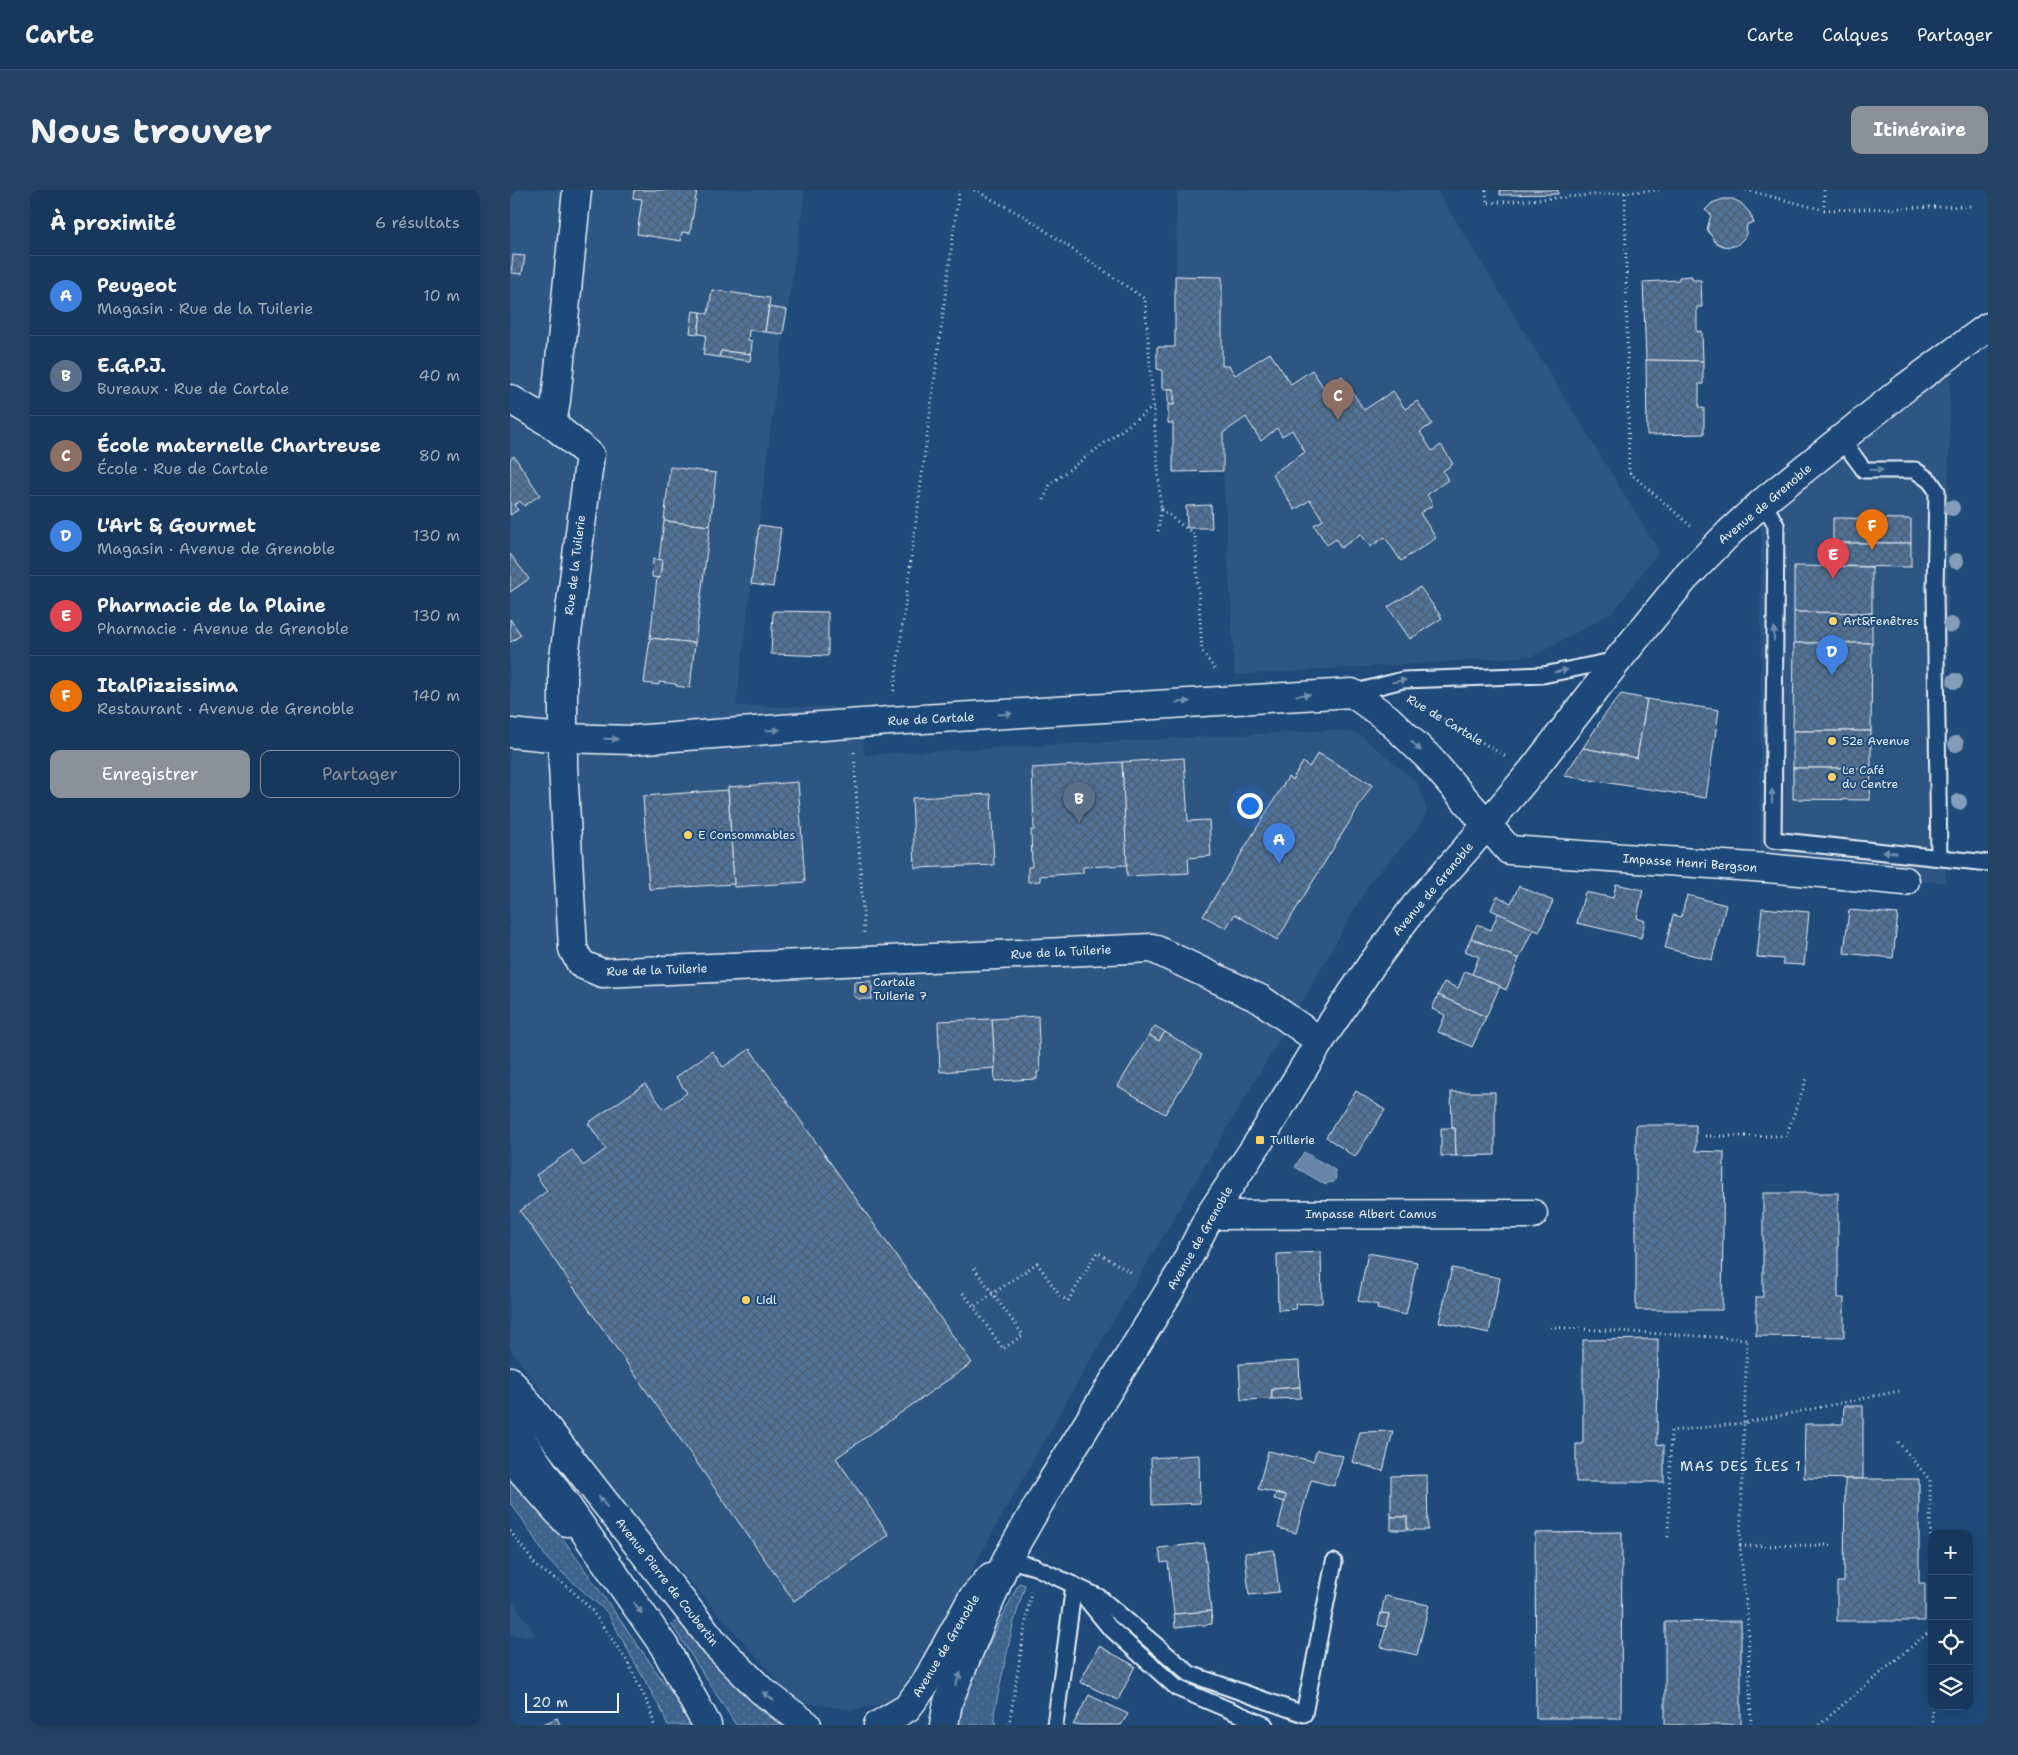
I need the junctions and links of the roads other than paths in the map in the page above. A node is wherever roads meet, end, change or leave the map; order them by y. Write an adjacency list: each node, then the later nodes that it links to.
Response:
1 (576, 190): 4 (street)
2 (1988, 327): 5 (street, Avenue de Grenoble)
3 (510, 399): 4 (street, Rue de la Tuilerie)
4 (552, 424): 10 (street, Rue de la Tuilerie)
5 (1842, 440): 6 (street, Avenue de Grenoble); 12 (lane, one-way to 12)
6 (1763, 502): 7 (street, Avenue de Grenoble); 12 (lane, one-way to 6)
7 (1618, 660): 8 (lane, one-way to 7); 11 (street, Avenue de Grenoble)
8 (1352, 693): 10 (street, Rue de Cartale, one-way to 8); 11 (street, one-way to 11)
9 (510, 733): 10 (street, Rue de Cartale)
10 (562, 738): 15 (street, Rue de la Tuilerie)
11 (1488, 824): 14 (street, Impasse Henri Bergson); 15 (street, Avenue de Grenoble)
12 (1939, 857): 13 (lane)
13 (1988, 864)
14 (1905, 881)
15 (1320, 1041): 17 (street, Avenue de Grenoble)
16 (1533, 1214): 17 (street, Impasse Albert Camus)
17 (1210, 1215): 23 (street, Avenue de Grenoble)
18 (510, 1381): 21 (street, Avenue Pierre de Coubertin)
19 (510, 1406): 21 (street, Avenue Pierre de Coubertin)
20 (510, 1424): 25 (street)
21 (543, 1424): 28 (street, Avenue Pierre de Coubertin, one-way to 21)
22 (510, 1458): 25 (street)
23 (1007, 1559): 26 (lane); 29 (street, Avenue de Grenoble); 30 (street, Avenue de Grenoble, one-way to 23)
24 (1334, 1562): 26 (lane)
25 (616, 1577): 27 (street, one-way to 27)
26 (1074, 1585): 31 (lane); 32 (lane)
27 (707, 1725)
28 (807, 1725)
29 (878, 1725)
30 (944, 1725)
31 (1055, 1725)
32 (1265, 1725)

